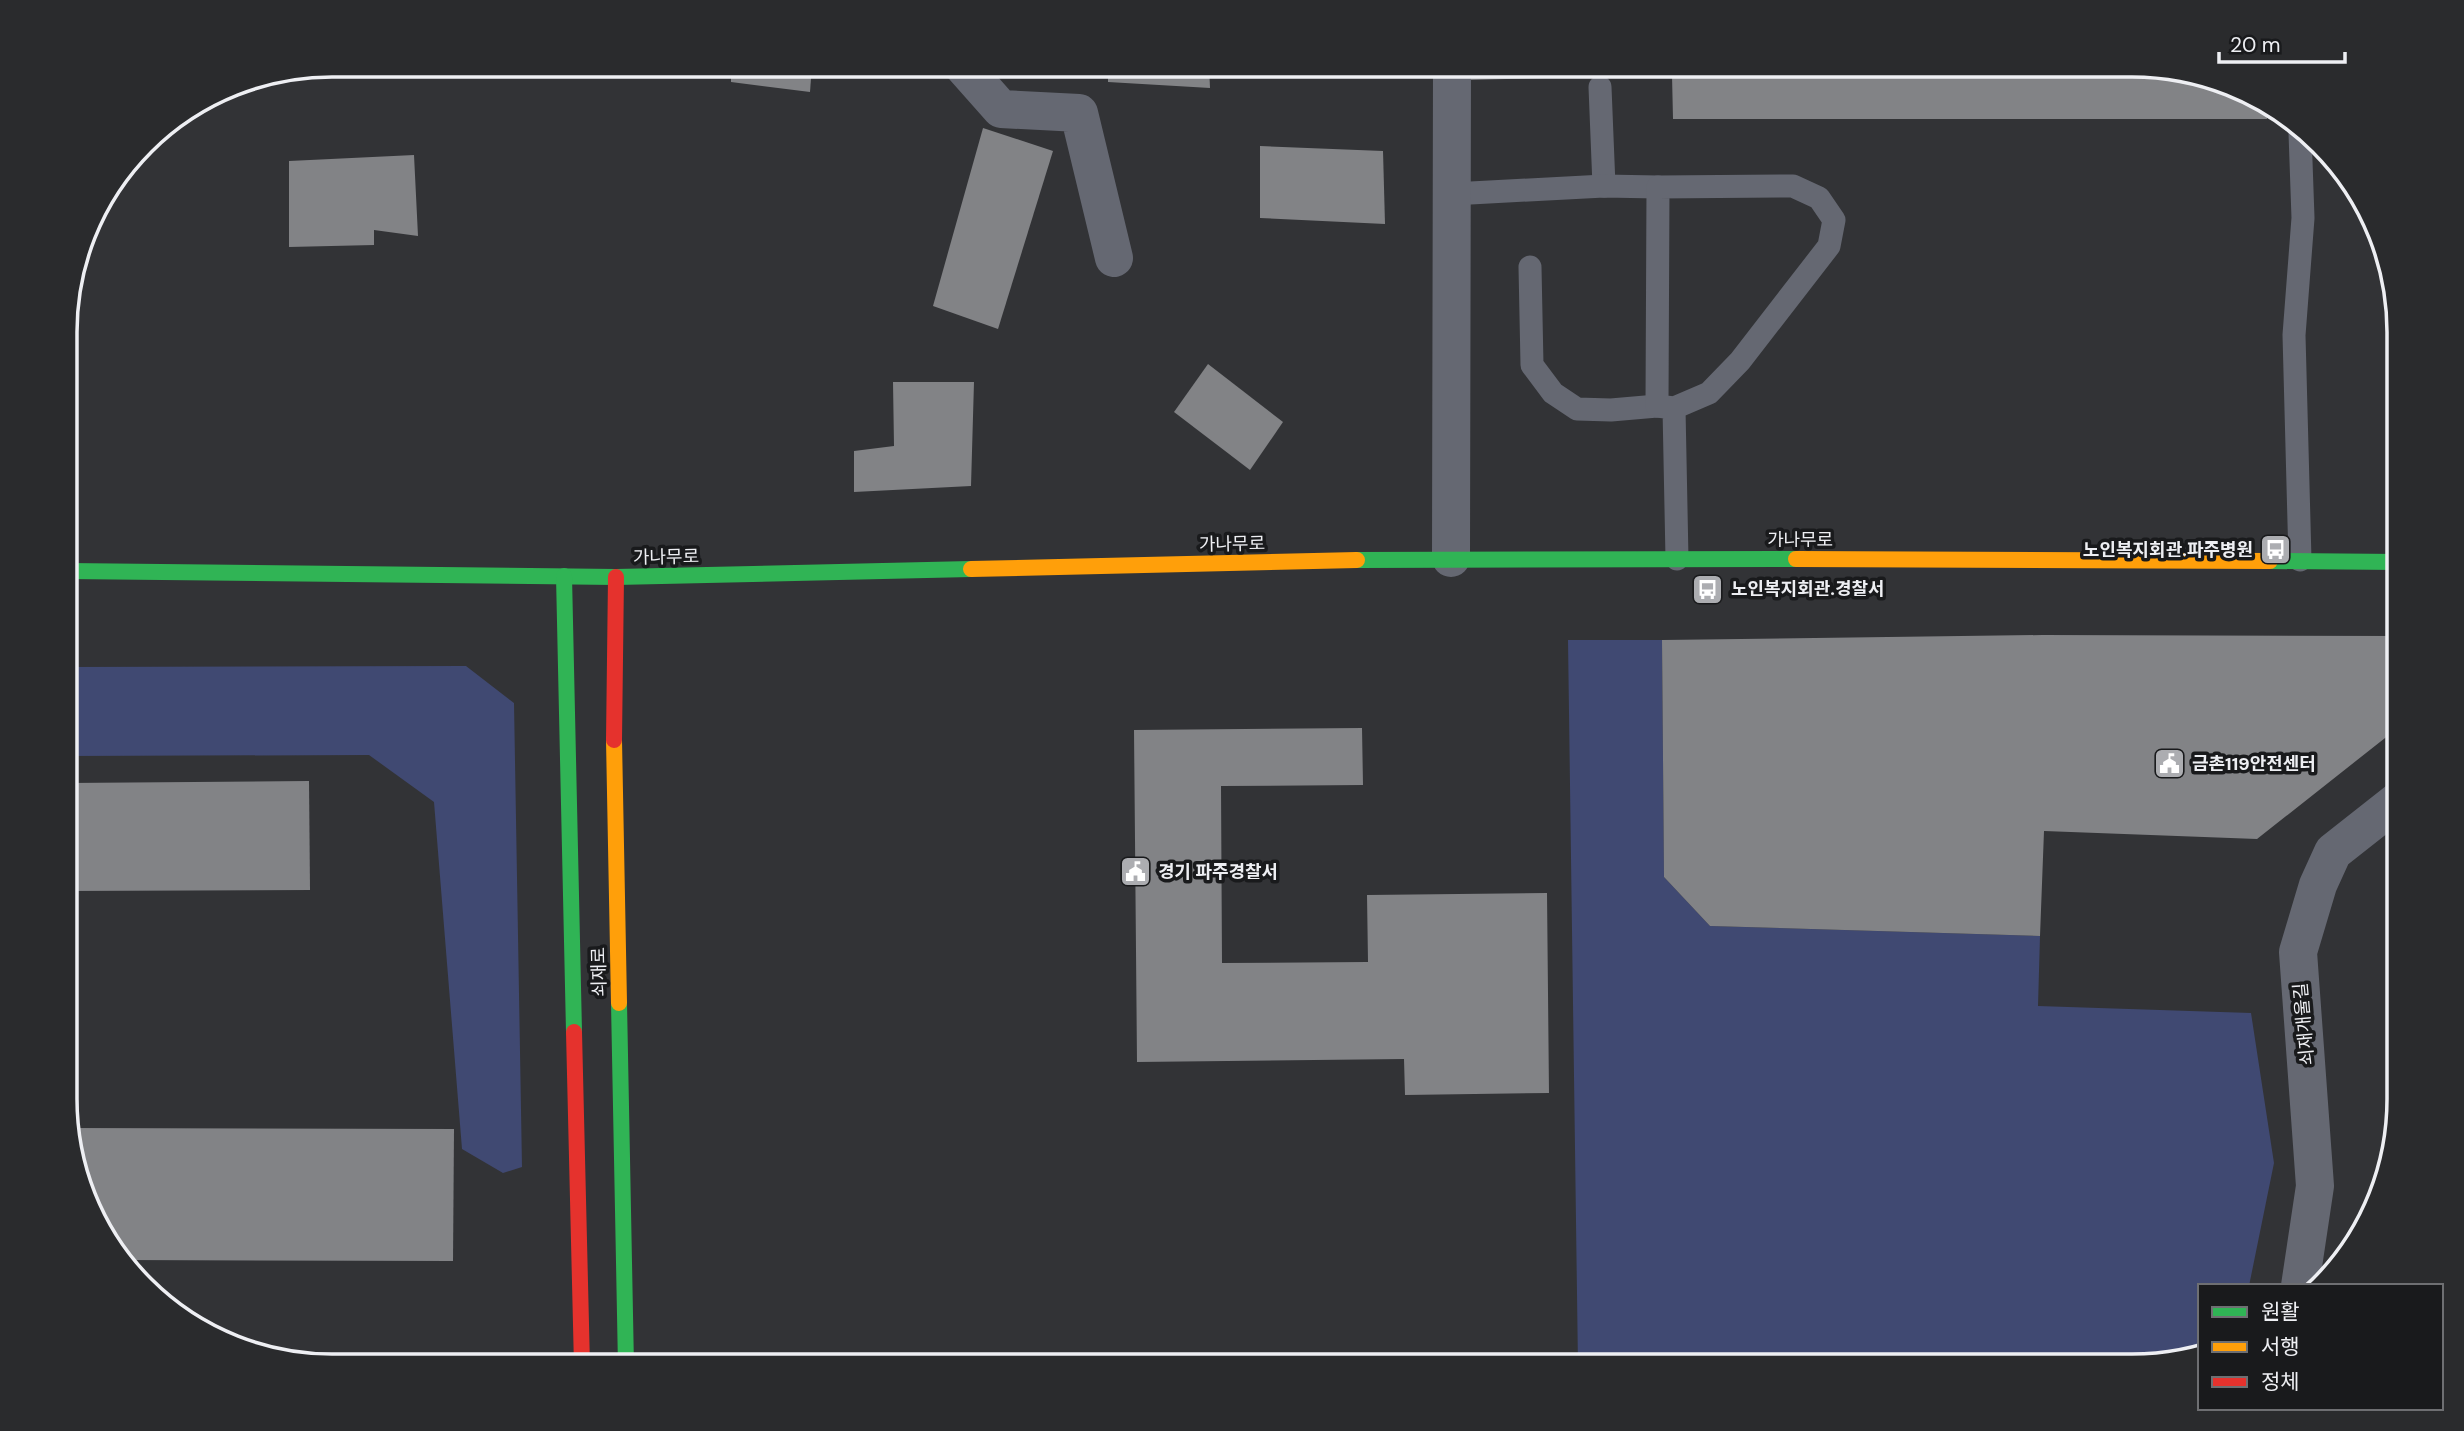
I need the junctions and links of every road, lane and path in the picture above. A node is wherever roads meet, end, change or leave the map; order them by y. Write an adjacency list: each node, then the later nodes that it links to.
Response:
1 (972, 77): 8 (street)
2 (1452, 77): 7 (street)
3 (1600, 87): 5 (lane)
4 (2300, 140): 13 (lane)
5 (1604, 186): 6 (lane); 7 (lane)
6 (1658, 187): 10 (lane); 10 (lane)
7 (1452, 194): 11 (street)
8 (1114, 258)
9 (1530, 267): 10 (lane)
10 (1666, 407): 12 (lane)
11 (1451, 558): 12 (street, 가나무로); 17 (street, 가나무로)
12 (1677, 559): 13 (street, 가나무로)
13 (2300, 560): 14 (street, 가나무로)
14 (2387, 562)
15 (77, 571): 16 (street, 가나무로)
16 (564, 576): 17 (street, 가나무로); 20 (street)
17 (615, 577): 21 (street, 쇠재로)
18 (2387, 809): 19 (street, 쇠재개울길)
19 (2300, 1284)
20 (582, 1354)
21 (626, 1354)

